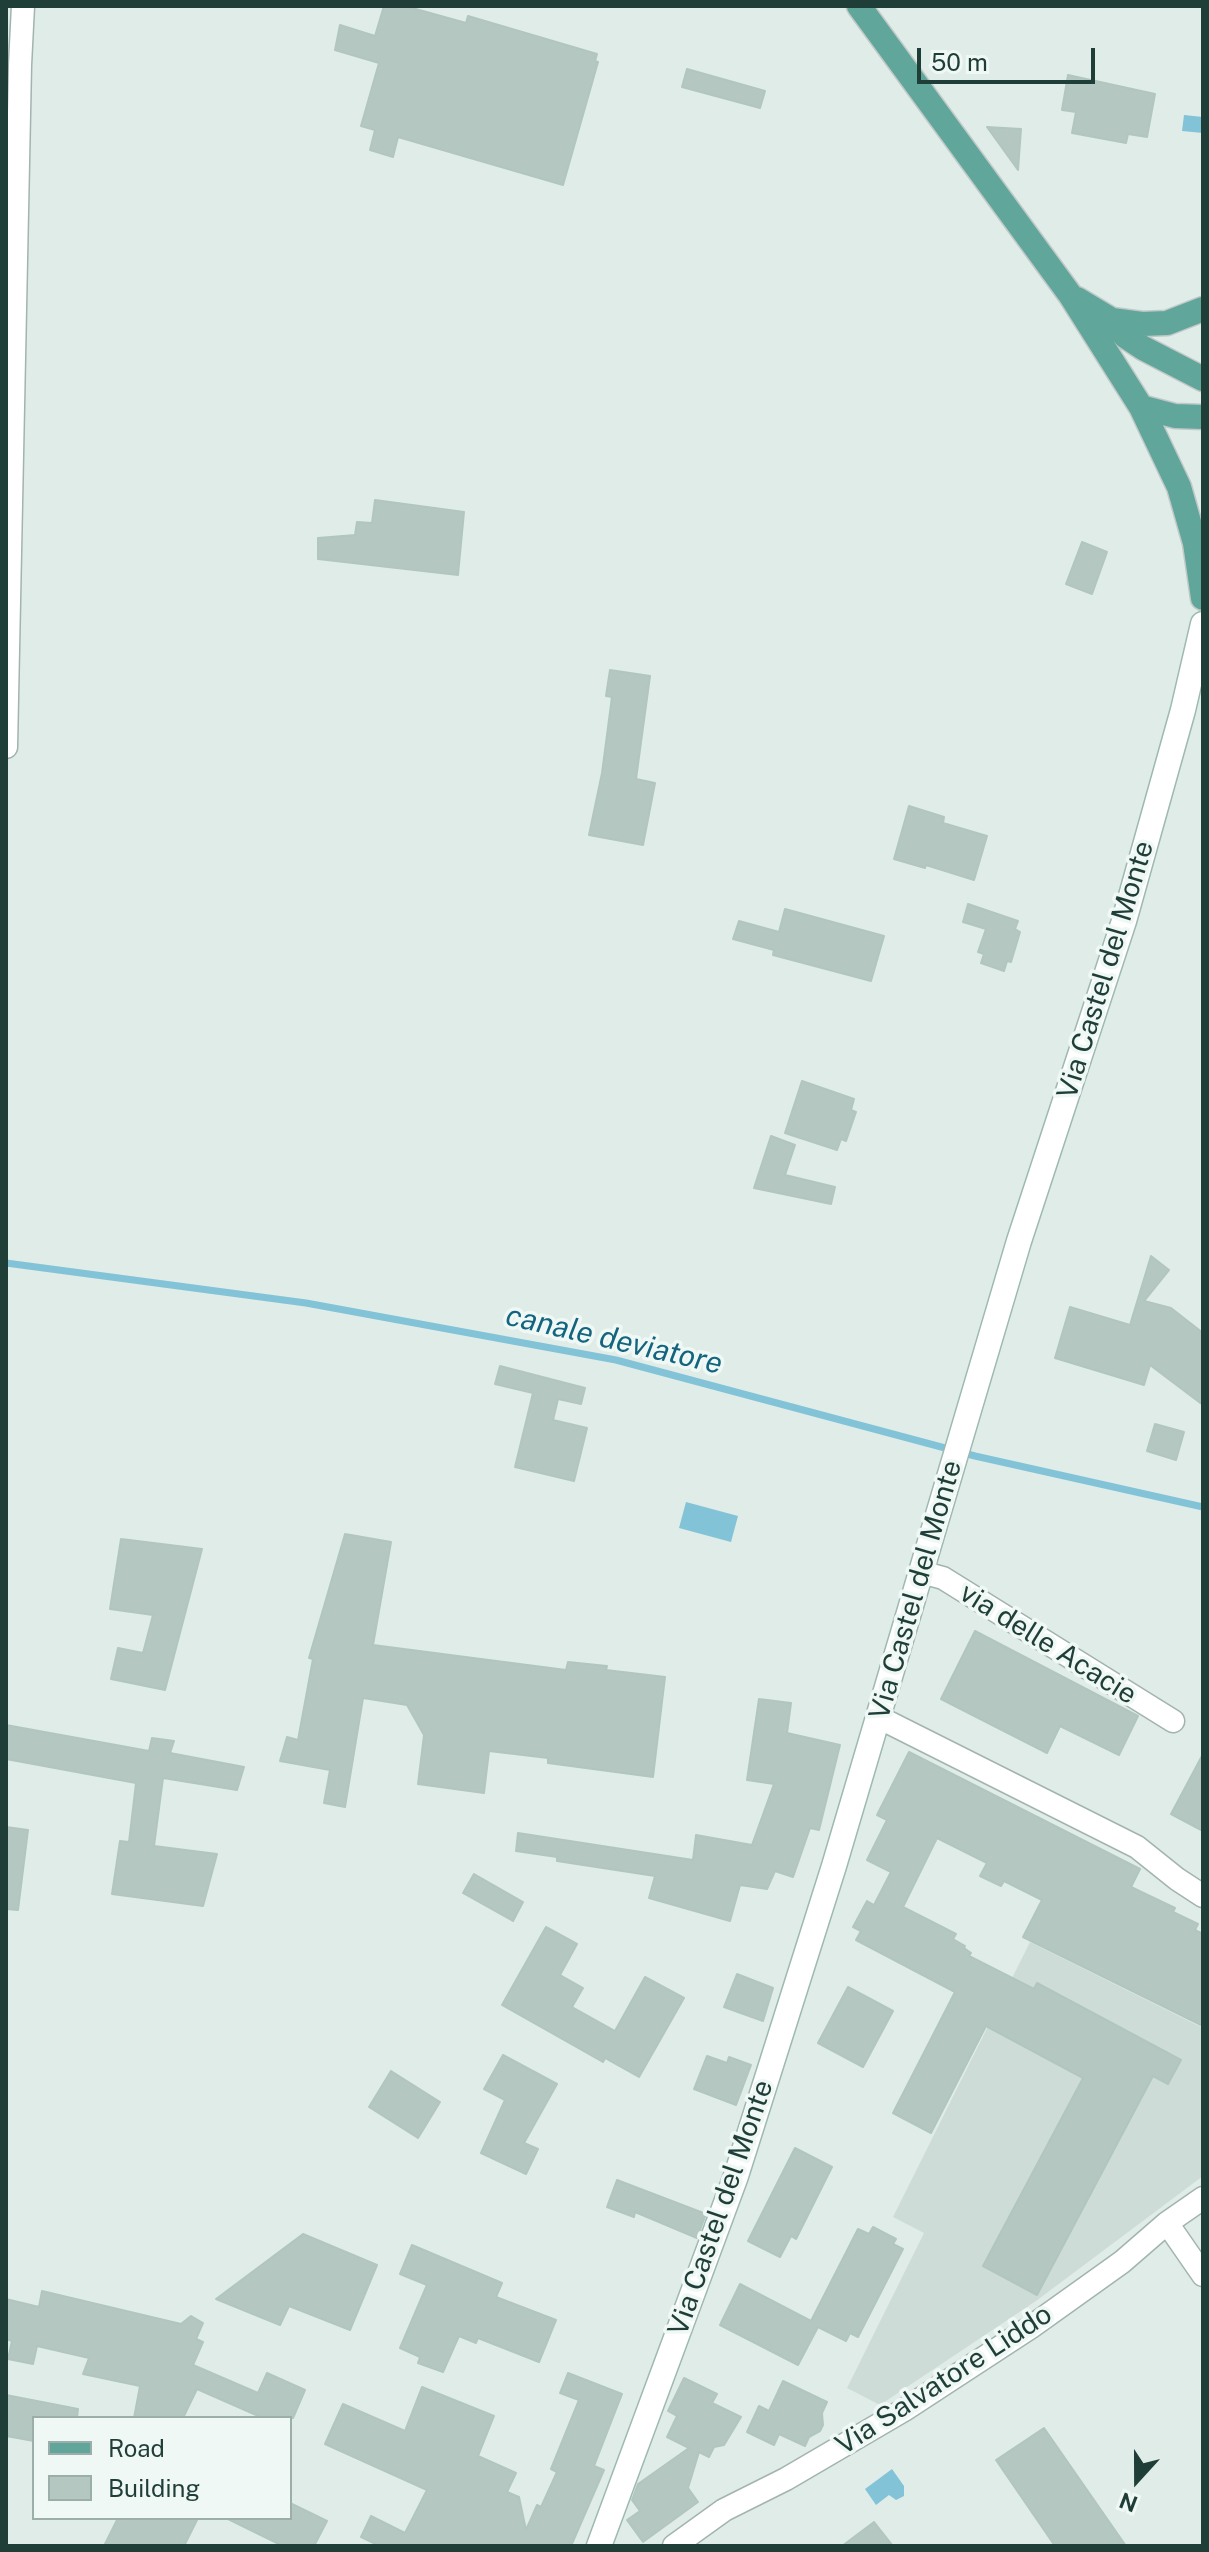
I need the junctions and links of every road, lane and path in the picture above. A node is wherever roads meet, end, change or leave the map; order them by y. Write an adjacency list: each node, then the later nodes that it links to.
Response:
1 (23, 6): 11 (street)
2 (862, 8): 3 (main road)
3 (1071, 296): 5 (main road); 7 (main road)
4 (1203, 309): 5 (main road)
5 (1112, 320): 6 (main road)
6 (1203, 379)
7 (1141, 407): 8 (main road); 9 (main road)
8 (1203, 417)
9 (1203, 598)
10 (1203, 624): 12 (main road, Via Castel del Monte)
11 (6, 747)
12 (921, 1572): 13 (main road, Via Castel del Monte); 14 (street, via delle Acacie)
13 (878, 1717): 15 (street); 19 (main road, Via Castel del Monte)
14 (1173, 1721)
15 (1203, 1896)
16 (1203, 2198): 17 (street, Via Salvatore Liddo)
17 (1167, 2223): 18 (street); 20 (street, Via Salvatore Liddo)
18 (1203, 2275)
19 (599, 2546)
20 (674, 2546)

